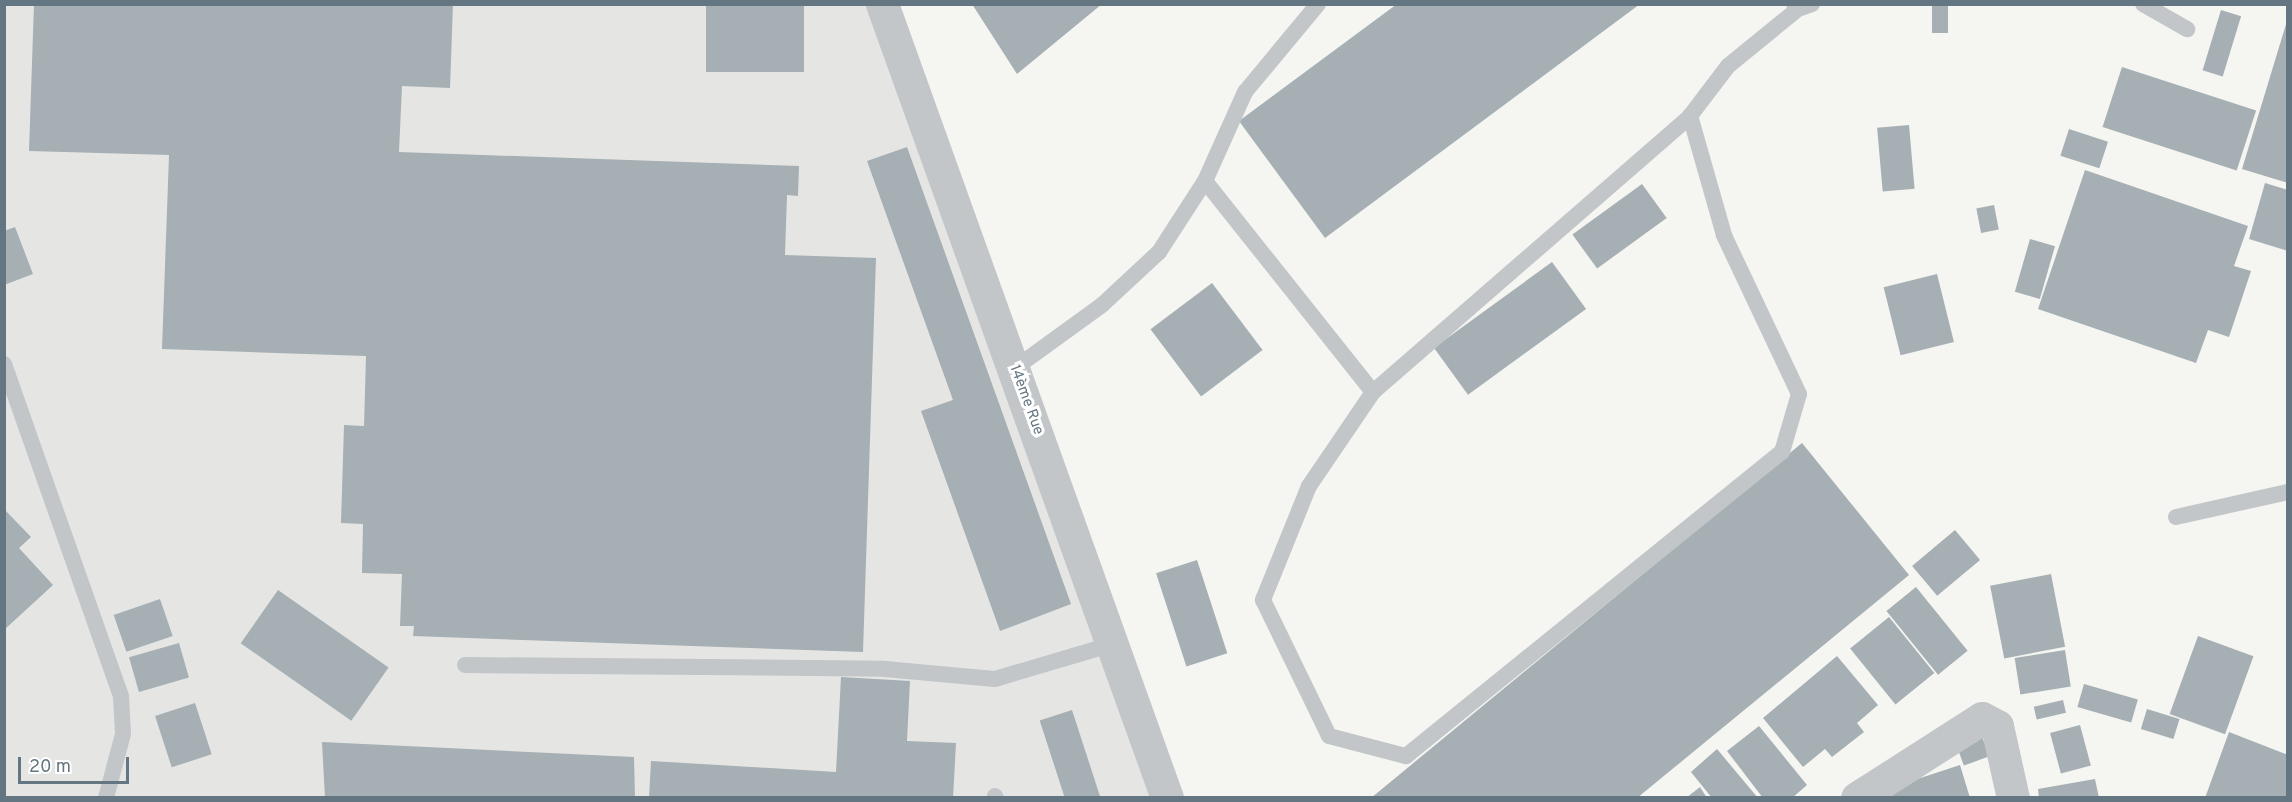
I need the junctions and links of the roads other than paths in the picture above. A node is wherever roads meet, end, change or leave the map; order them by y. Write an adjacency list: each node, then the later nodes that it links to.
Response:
1 (882, 4): 9 (street, 14ème Rue)
2 (1318, 4): 7 (lane)
3 (2143, 4): 5 (lane)
4 (1801, 6): 6 (lane)
5 (2187, 29)
6 (1690, 116): 10 (lane); 10 (lane)
7 (1205, 181): 9 (lane); 10 (lane)
8 (4, 364): 15 (lane)
9 (1015, 368): 13 (street, 14ème Rue)
10 (1373, 392)
11 (2288, 492): 12 (lane)
12 (2176, 517)
13 (1113, 644): 14 (lane); 16 (street, 14ème Rue)
14 (465, 666)
15 (106, 798)
16 (1167, 798)
17 (1857, 798): 18 (street)
18 (2013, 798)

